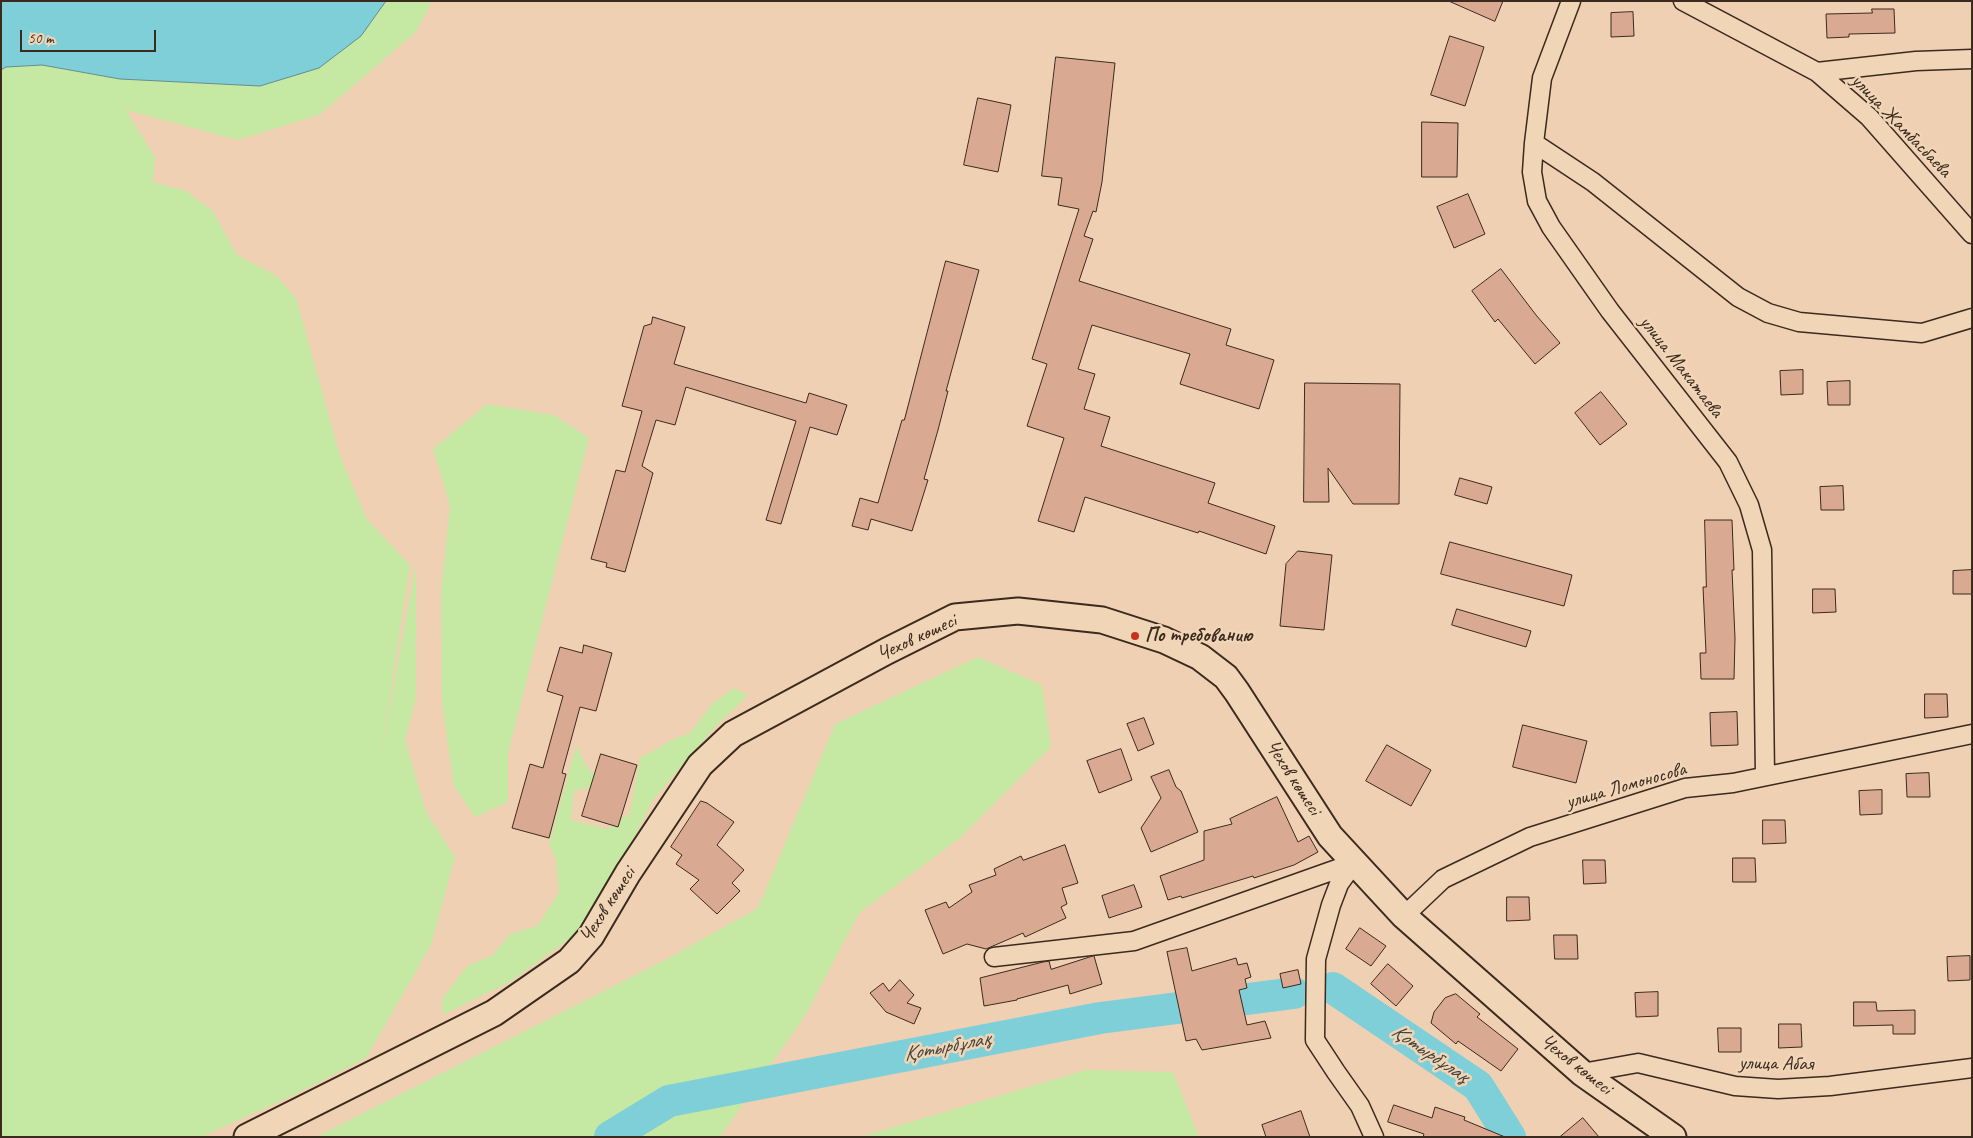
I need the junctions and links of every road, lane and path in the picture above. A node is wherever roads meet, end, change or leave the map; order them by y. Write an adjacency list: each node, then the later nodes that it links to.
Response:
1 (1571, 1): 5 (street, улица Макатаева)
2 (1683, 1): 4 (street, улица Жамбасбаева)
3 (1972, 59): 4 (street, улица Жамбасбаева)
4 (1817, 72): 6 (street, улица Жамбасбаева)
5 (1534, 143): 7 (street); 9 (street, улица Макатаева)
6 (1972, 234)
7 (1972, 318)
8 (1972, 734): 9 (street, улица Ломоносова)
9 (1765, 776): 11 (street, улица Ломоносова)
10 (1354, 863): 11 (main road, Чехов көшесі); 12 (street); 15 (main road, Чехов көшесі); 16 (street)
11 (1404, 916): 14 (main road, Чехов көшесі)
12 (994, 956)
13 (1972, 1068): 14 (street, улица Абая)
14 (1582, 1073): 17 (main road, Чехов көшесі)
15 (247, 1137)
16 (1374, 1137)
17 (1673, 1137)

